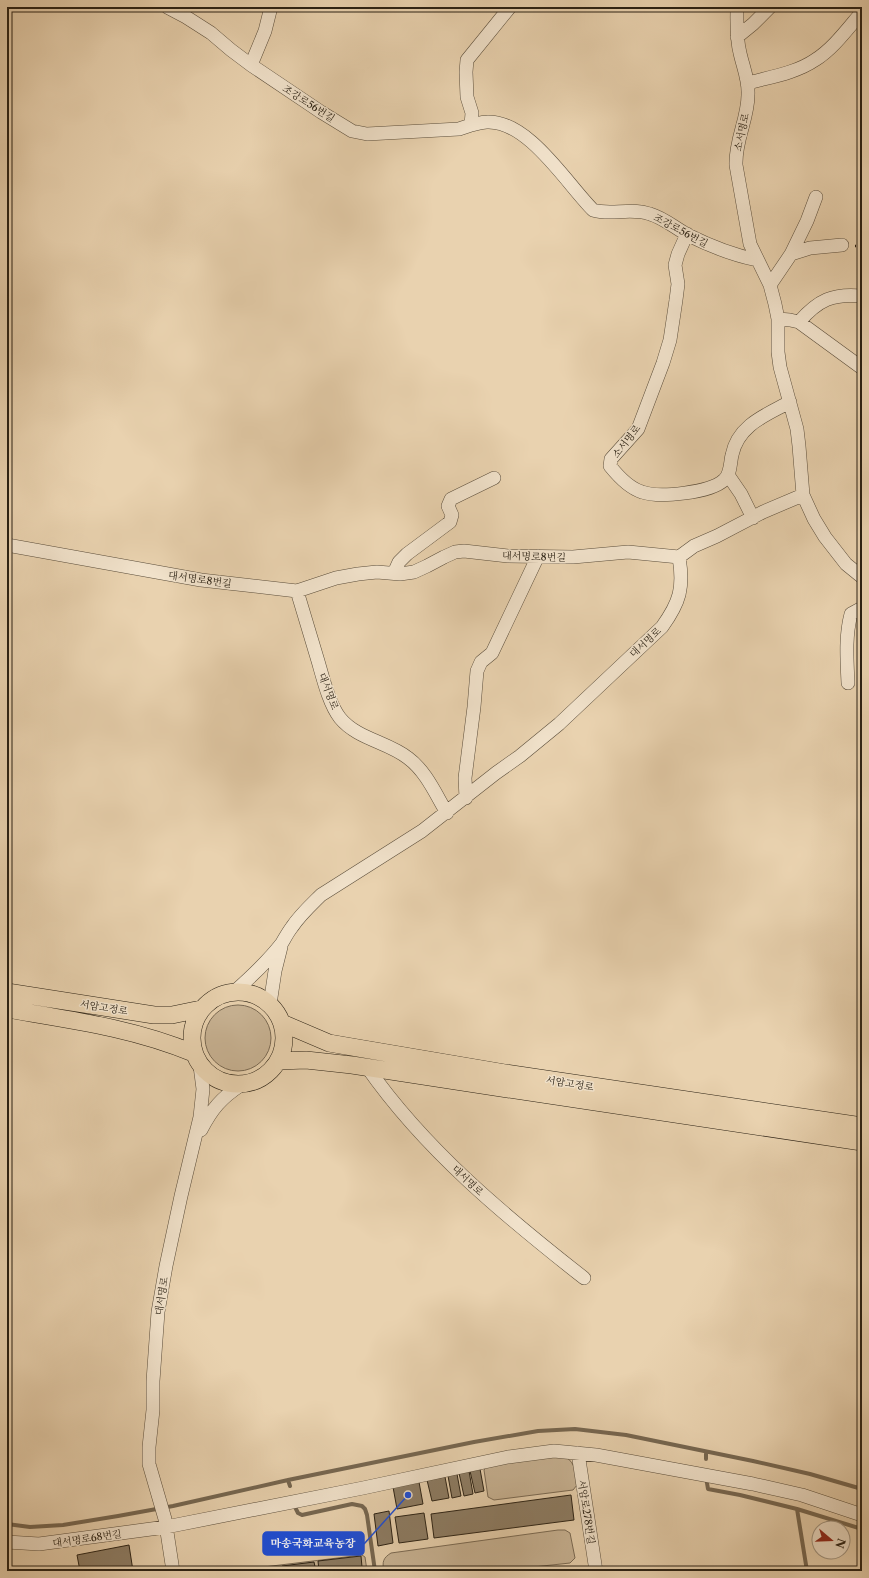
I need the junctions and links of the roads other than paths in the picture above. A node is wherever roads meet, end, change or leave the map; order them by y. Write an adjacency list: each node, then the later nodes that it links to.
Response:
1 (167, 7): 8 (street, 조강로56번길)
2 (271, 7): 8 (street)
3 (510, 7): 10 (street)
4 (738, 7): 7 (street, 소서명로)
5 (770, 7): 7 (street)
6 (862, 12): 9 (street)
7 (737, 37): 9 (street, 소서명로)
8 (251, 64): 10 (street, 조강로56번길)
9 (748, 83): 15 (street, 소서명로)
10 (471, 125): 12 (street, 조강로56번길)
11 (816, 197): 14 (street)
12 (687, 234): 15 (street, 조강로56번길); 22 (street, 소서명로)
13 (842, 245): 14 (street)
14 (791, 254): 16 (street)
15 (757, 260): 16 (street, 소서명로)
16 (770, 285): 18 (street, 소서명로)
17 (862, 296): 19 (street)
18 (778, 319): 19 (street); 21 (street, 소서명로)
19 (800, 322): 20 (street)
20 (862, 368)
21 (790, 402): 22 (street); 24 (street, 소서명로)
22 (728, 474): 25 (street)
23 (494, 478): 29 (street)
24 (803, 495): 25 (street); 30 (street, 소서명로)
25 (753, 518): 28 (street)
26 (7, 545): 31 (street, 대서명로8번길)
27 (538, 556): 28 (street, 대서명로8번길); 29 (street, 대서명로8번길); 34 (street)
28 (679, 556): 34 (street, 대서명로)
29 (394, 573): 31 (street, 대서명로8번길)
30 (862, 577)
31 (297, 591): 35 (street, 대서명로)
32 (862, 608): 33 (street)
33 (848, 683)
34 (466, 798): 35 (street, 대서명로)
35 (447, 813): 36 (street, 대서명로)
36 (282, 943): 38 (street, 대서명로); 39 (street)
37 (7, 992): 41 (main road, 서암고정로)
38 (234, 992): 39 (main road); 41 (main road)
39 (270, 1004): 42 (main road)
40 (7, 1009): 43 (main road, 서암고정로)
41 (201, 1009): 43 (main road)
42 (282, 1023): 44 (main road); 47 (main road, 서암고정로)
43 (197, 1059): 46 (main road); 49 (street, 대서명로)
44 (279, 1061): 45 (main road, 서암고정로); 46 (main road)
45 (367, 1067): 48 (main road, 서암고정로); 50 (street, 대서명로)
46 (241, 1085): 49 (street)
47 (862, 1126)
48 (862, 1142)
49 (194, 1144): 53 (street, 대서명로)
50 (584, 1278)
51 (578, 1453): 52 (street); 53 (street); 56 (street, 서암로278번길)
52 (862, 1515)
53 (165, 1523): 54 (street, 대서명로68번길); 55 (street, 대서명로)
54 (7, 1542)
55 (173, 1571)
56 (596, 1571)

